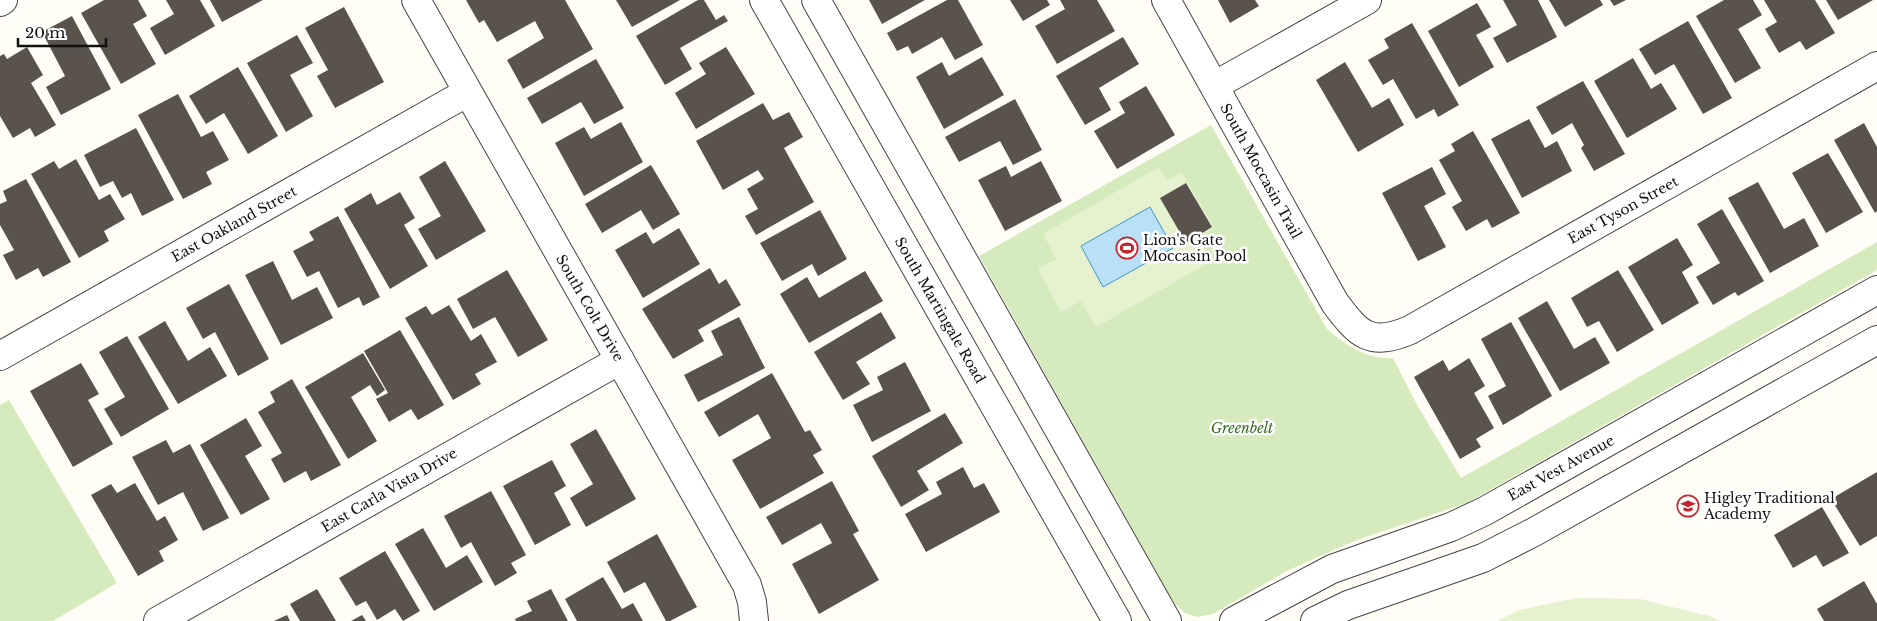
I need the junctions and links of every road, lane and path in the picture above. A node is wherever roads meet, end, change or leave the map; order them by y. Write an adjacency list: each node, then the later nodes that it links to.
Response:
1 (3, 0): 7 (street)
2 (416, 0): 10 (street, South Colt Drive)
3 (764, 0): 18 (street, South Martingale Road)
4 (816, 0): 19 (street)
5 (1166, 0): 9 (street, South Moccasin Trail)
6 (1367, 0): 9 (street)
7 (0, 2)
8 (1877, 66): 12 (street, East Tyson Street)
9 (1214, 86): 12 (street, South Moccasin Trail)
10 (468, 92): 14 (street, East Oakland Street); 15 (street, South Colt Drive)
11 (1877, 290): 20 (street, East Vest Avenue)
12 (1365, 335)
13 (1877, 340): 21 (street)
14 (0, 356)
15 (620, 360): 16 (street, South Colt Drive); 17 (street, East Carla Vista Drive)
16 (754, 620)
17 (158, 621)
18 (1117, 621)
19 (1167, 621)
20 (1234, 621)
21 (1315, 621)

